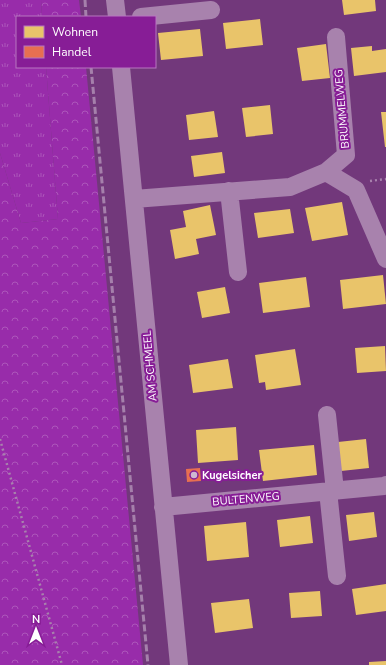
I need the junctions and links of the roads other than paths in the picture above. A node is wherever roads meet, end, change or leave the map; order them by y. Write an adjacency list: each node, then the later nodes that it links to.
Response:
1 (115, 0): 3 (street)
2 (211, 10): 4 (street)
3 (117, 16)
4 (151, 16)
5 (336, 37): 7 (street, BRUMMELWEG)
6 (122, 68): 9 (street, AM SCHMEEL)
7 (326, 172): 8 (street, BRUMMELWEG); 10 (street)
8 (229, 191): 9 (street, BRUMMELWEG); 11 (street)
9 (134, 198): 15 (street, AM SCHMEEL)
10 (386, 259)
11 (238, 272)
12 (327, 415): 14 (street)
13 (386, 485): 14 (street, BULTENWEG)
14 (331, 491): 15 (street, BULTENWEG); 16 (street)
15 (163, 507): 17 (street, AM SCHMEEL)
16 (336, 576)
17 (179, 665)

